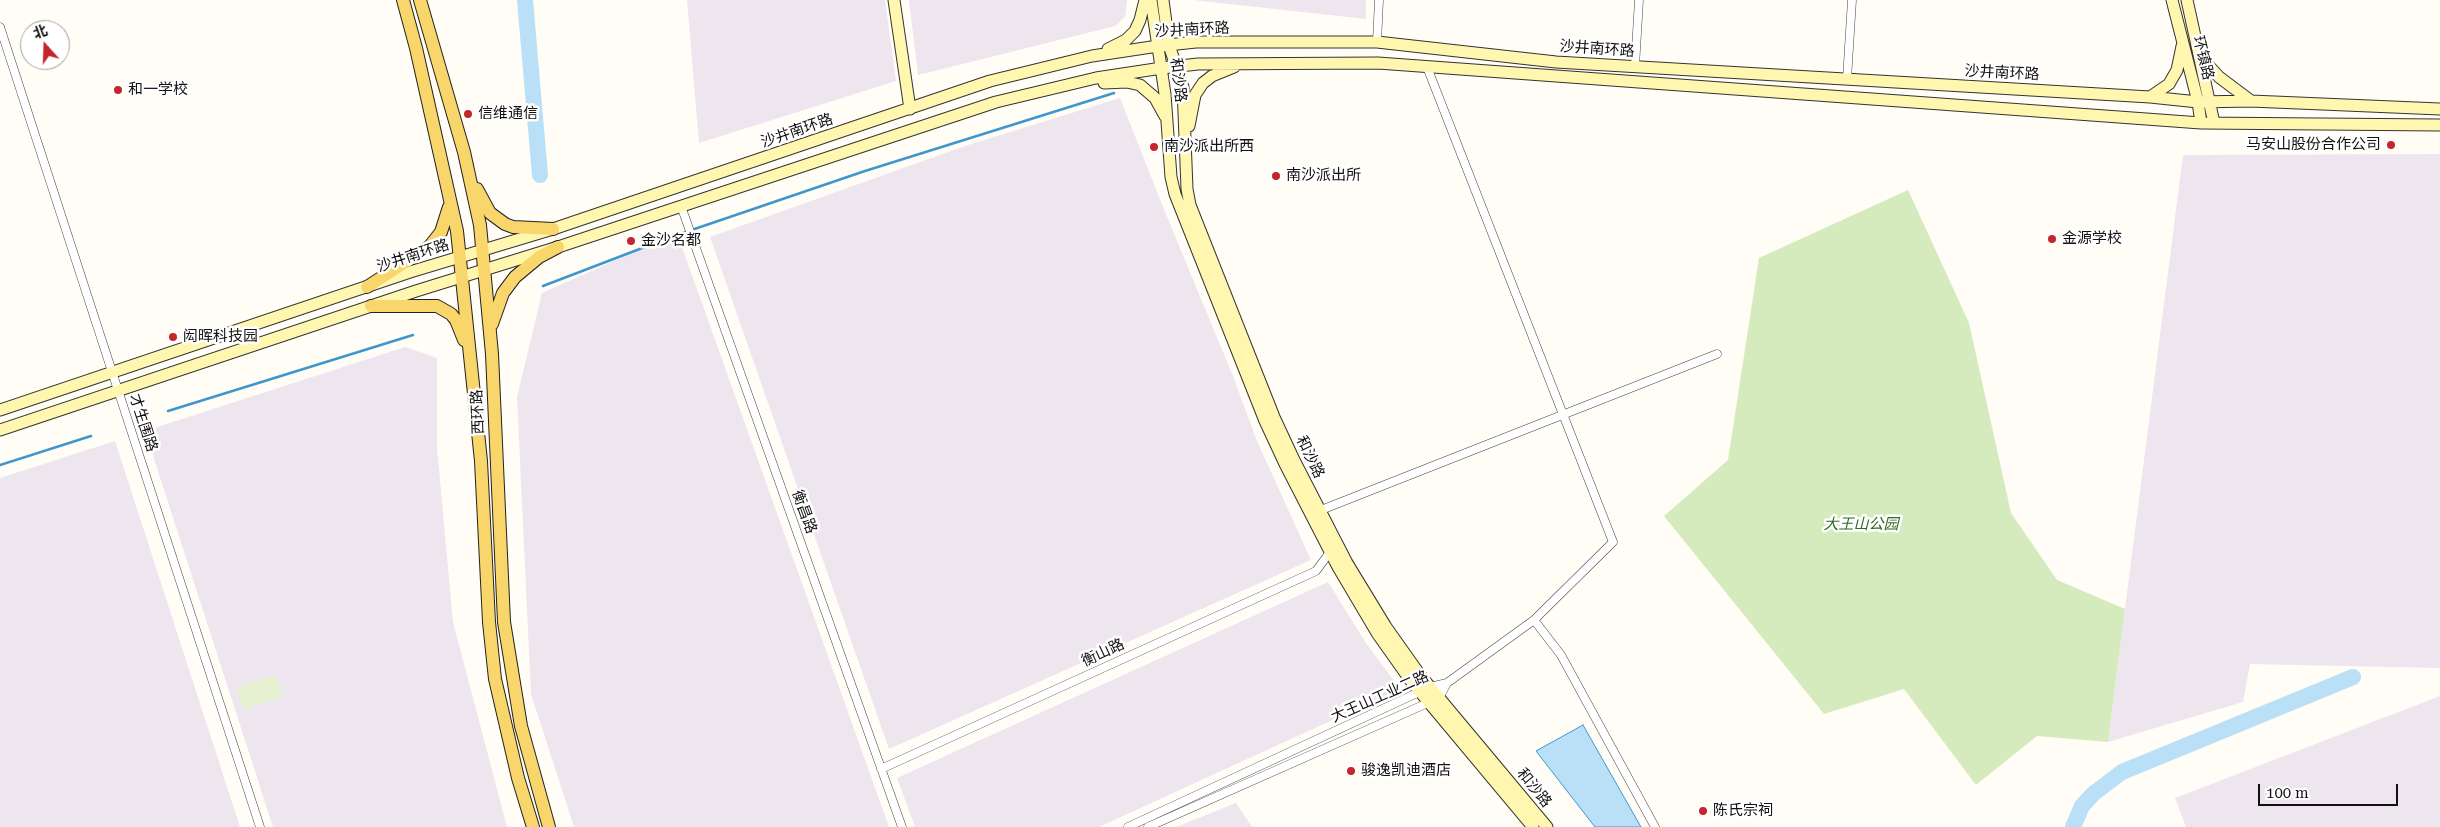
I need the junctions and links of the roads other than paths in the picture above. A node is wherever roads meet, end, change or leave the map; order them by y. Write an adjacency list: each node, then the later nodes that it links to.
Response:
1 (403, 0): 36 (main road, 西环路)
2 (420, 0): 35 (main road, 西环路)
3 (894, 0): 29 (main road)
4 (1144, 0): 17 (main road)
5 (1151, 0): 15 (main road)
6 (1162, 0): 15 (main road)
7 (1379, 0): 13 (street)
8 (1639, 0): 20 (street)
9 (1852, 0): 23 (street)
10 (2172, 0): 14 (main road, 环镇路)
11 (2187, 0): 16 (main road, 环镇路)
12 (0, 27): 49 (street, 才生围路)
13 (1377, 42): 15 (main road, 沙井南环路); 20 (main road, 沙井南环路)
14 (2183, 42): 25 (main road); 27 (main road, 环镇路)
15 (1164, 45): 17 (main road, 沙井南环路); 19 (main road, 和沙路); 22 (main road, 和沙路)
16 (2200, 55): 26 (main road); 27 (main road, 环镇路)
17 (1092, 56): 29 (main road, 沙井南环路)
18 (1244, 64): 19 (main road, 沙井南环路); 21 (main road, 沙井南环路); 34 (main road)
19 (1176, 66): 22 (main road, 沙井南环路); 34 (main road, 和沙路)
20 (1634, 66): 23 (main road, 沙井南环路)
21 (1427, 67): 31 (main road, 沙井南环路); 52 (street)
22 (1162, 68): 24 (main road, 沙井南环路); 30 (main road, 和沙路)
23 (1847, 79): 25 (main road, 沙井南环路)
24 (1065, 85): 30 (main road); 37 (main road, 沙井南环路)
25 (2150, 97): 27 (main road, 沙井南环路)
26 (2250, 101): 27 (main road, 沙井南环路); 28 (main road, 沙井南环路)
27 (2204, 102): 31 (main road, 环镇路); 32 (main road, 环镇路)
28 (2440, 108)
29 (910, 109): 38 (main road, 沙井南环路)
30 (1167, 120): 54 (main road, 和沙路)
31 (2201, 123): 32 (main road, 沙井南环路)
32 (2214, 123): 33 (main road, 沙井南环路)
33 (2440, 125)
34 (1185, 145): 54 (main road, 和沙路)
35 (470, 176): 38 (main road); 40 (main road, 西环路)
36 (450, 202): 41 (main road, 西环路); 44 (main road)
37 (680, 206): 39 (main road, 沙井南环路); 60 (street, 衡昌路)
38 (553, 229): 40 (main road, 沙井南环路)
39 (558, 247): 42 (main road, 沙井南环路); 46 (main road)
40 (482, 250): 41 (main road, 沙井南环路); 42 (main road, 西环路)
41 (460, 257): 43 (main road, 西环路); 44 (main road, 沙井南环路)
42 (484, 270): 43 (main road, 沙井南环路); 46 (main road, 西环路)
43 (462, 277): 45 (main road, 沙井南环路); 48 (main road, 西环路)
44 (367, 287): 49 (main road, 沙井南环路)
45 (371, 306): 48 (main road); 50 (main road, 沙井南环路)
46 (490, 329): 63 (main road, 西环路)
47 (1716, 354): 52 (street)
48 (470, 356): 62 (main road, 西环路)
49 (113, 374): 50 (street, 才生围路); 51 (main road, 沙井南环路)
50 (118, 391): 53 (main road, 沙井南环路); 61 (street, 才生围路)
51 (0, 410)
52 (1563, 415): 54 (street); 56 (street)
53 (0, 430)
54 (1315, 512): 55 (main road, 和沙路); 58 (main road, 和沙路)
55 (1330, 552): 58 (main road, 和沙路); 60 (street, 衡山路)
56 (1534, 620): 57 (street); 69 (street)
57 (1447, 683): 58 (street, 大王山工业二路); 59 (street, 大王山工业二路)
58 (1425, 690): 59 (main road, 和沙路); 65 (street, 大王山工业二路)
59 (1434, 700): 66 (street, 大王山工业二路); 67 (main road, 和沙路); 68 (main road, 和沙路)
60 (881, 769): 64 (street, 衡昌路)
61 (260, 827)
62 (533, 827)
63 (549, 827)
64 (902, 827)
65 (1128, 827)
66 (1148, 827)
67 (1533, 827)
68 (1546, 827)
69 (1655, 827)

